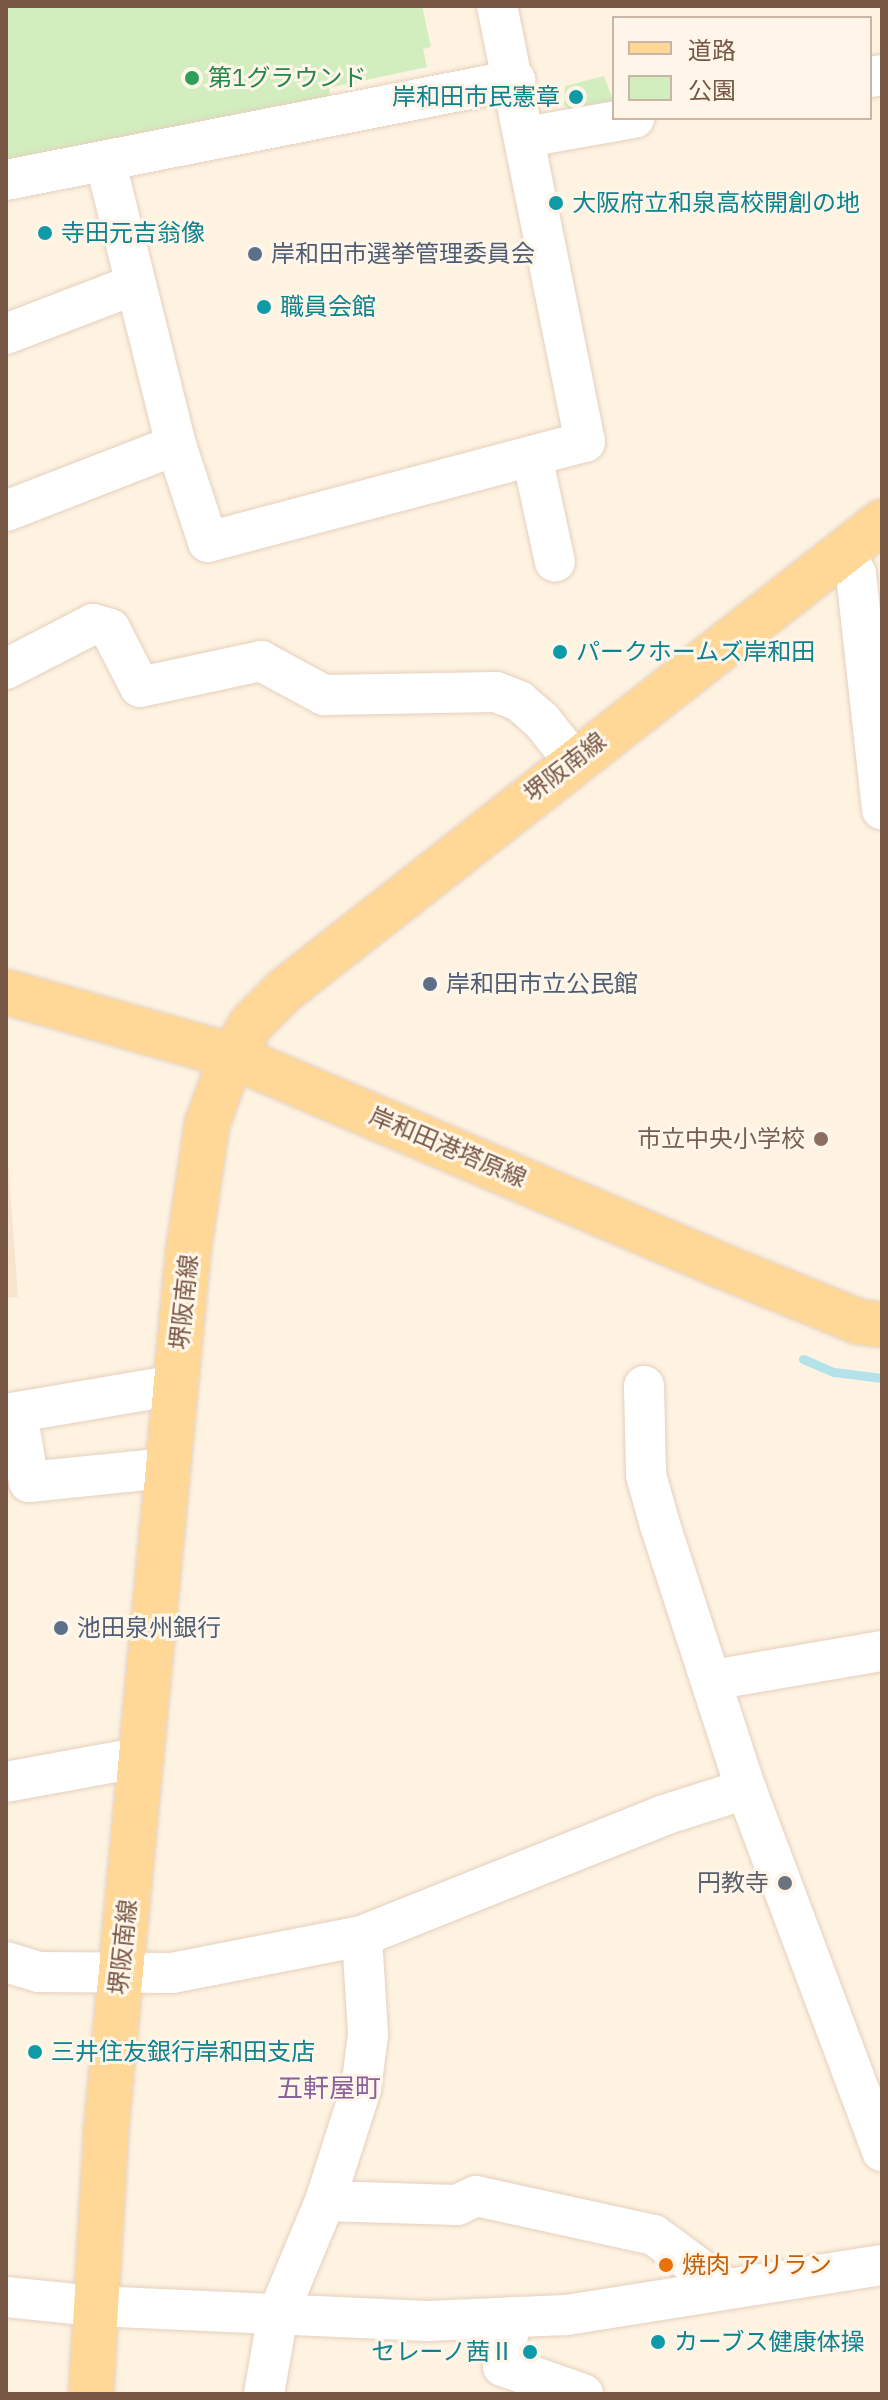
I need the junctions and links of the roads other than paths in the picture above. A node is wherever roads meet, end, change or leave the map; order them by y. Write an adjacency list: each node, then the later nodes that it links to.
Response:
1 (497, 6): 2 (street)
2 (515, 80): 4 (street); 5 (street)
3 (623, 120): 4 (street)
4 (526, 137): 10 (street)
5 (106, 164): 6 (street); 7 (street)
6 (6, 180)
7 (136, 284): 8 (street); 9 (street)
8 (6, 334)
9 (176, 445): 10 (street); 11 (street)
10 (532, 456): 14 (street)
11 (6, 511)
12 (882, 522): 13 (main road, 堺阪南線)
13 (844, 552): 16 (main road, 堺阪南線); 17 (street)
14 (555, 562)
15 (6, 669): 16 (street)
16 (573, 760): 19 (main road, 堺阪南線)
17 (882, 810)
18 (6, 992): 19 (main road, 岸和田港塔原線)
19 (232, 1056): 20 (main road, 岸和田港塔原線); 21 (main road, 堺阪南線)
20 (882, 1325)
21 (175, 1385): 23 (street); 24 (main road, 堺阪南線)
22 (644, 1386): 26 (street)
23 (12, 1414): 24 (street)
24 (167, 1468): 27 (main road, 堺阪南線)
25 (882, 1651): 26 (street)
26 (712, 1680): 29 (street)
27 (142, 1757): 28 (street); 32 (main road, 堺阪南線)
28 (6, 1782)
29 (746, 1789): 30 (street); 33 (street)
30 (362, 1936): 32 (street); 34 (street)
31 (6, 1962): 32 (street)
32 (121, 1976): 38 (main road, 堺阪南線)
33 (882, 2151)
34 (325, 2201): 36 (street); 39 (street)
35 (882, 2265): 36 (street)
36 (725, 2288): 40 (street)
37 (6, 2297): 38 (street)
38 (95, 2306): 39 (street); 41 (main road, 堺阪南線)
39 (278, 2314): 40 (street); 42 (street)
40 (511, 2317): 43 (street)
41 (91, 2394)
42 (264, 2394)
43 (583, 2394)

